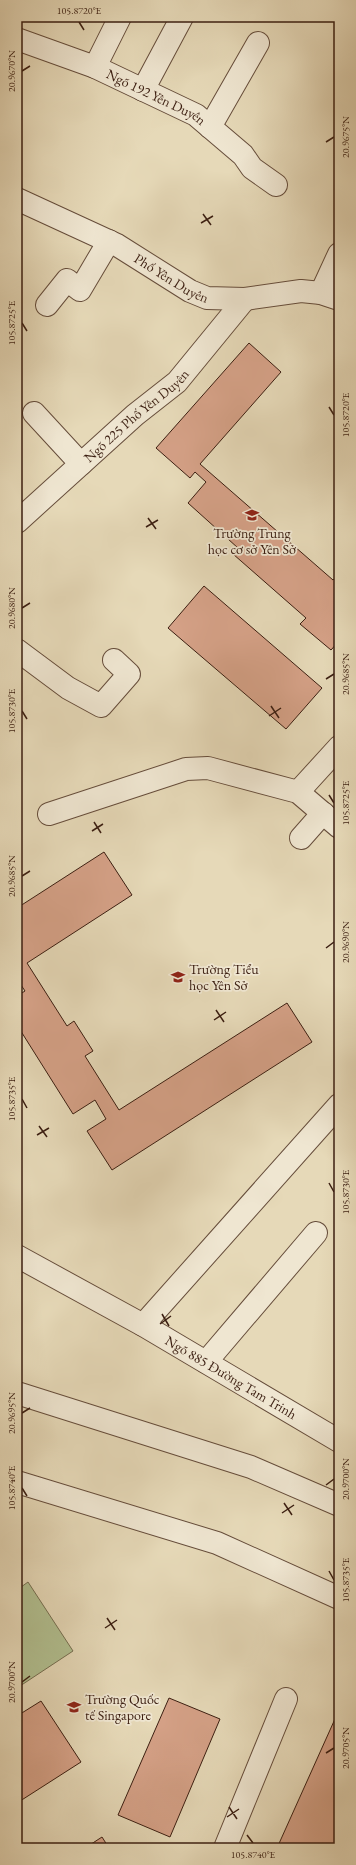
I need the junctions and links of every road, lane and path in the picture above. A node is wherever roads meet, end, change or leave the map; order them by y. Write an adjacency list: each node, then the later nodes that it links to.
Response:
1 (120, 17): 5 (street)
2 (182, 17): 6 (street)
3 (17, 40): 5 (street, Ngõ 192 Yên Duyên)
4 (258, 43): 7 (street)
5 (95, 67): 6 (street, Ngõ 192 Yên Duyên)
6 (143, 90): 7 (street, Ngõ 192 Yên Duyên)
7 (210, 127): 8 (street, Ngõ 192 Yên Duyên)
8 (276, 185)
9 (17, 199): 10 (street, Phố Yên Duyên)
10 (109, 241): 13 (street, Phố Yên Duyên); 14 (street)
11 (339, 254): 12 (street)
12 (330, 296): 13 (street, Phố Yên Duyên)
13 (245, 299): 16 (street, Ngõ 225 Phố Yên Duyên)
14 (47, 305)
15 (34, 413): 16 (street)
16 (82, 464): 17 (street, Ngõ 225 Phố Yên Duyên)
17 (17, 522)
18 (17, 650): 19 (street)
19 (114, 660)
20 (339, 747): 21 (street)
21 (298, 792): 22 (street); 23 (street)
22 (49, 814)
23 (331, 820): 24 (street)
24 (301, 838)
25 (339, 1105): 28 (street)
26 (316, 1233): 29 (street)
27 (17, 1256): 28 (street, Ngõ 885 Đường Tam Trinh)
28 (143, 1325): 29 (street, Ngõ 885 Đường Tam Trinh)
29 (206, 1362): 31 (street, Ngõ 885 Đường Tam Trinh)
30 (17, 1393): 33 (street)
31 (339, 1440)
32 (17, 1482): 34 (street)
33 (339, 1506)
34 (339, 1598)
35 (286, 1699): 36 (street)
36 (225, 1848)

